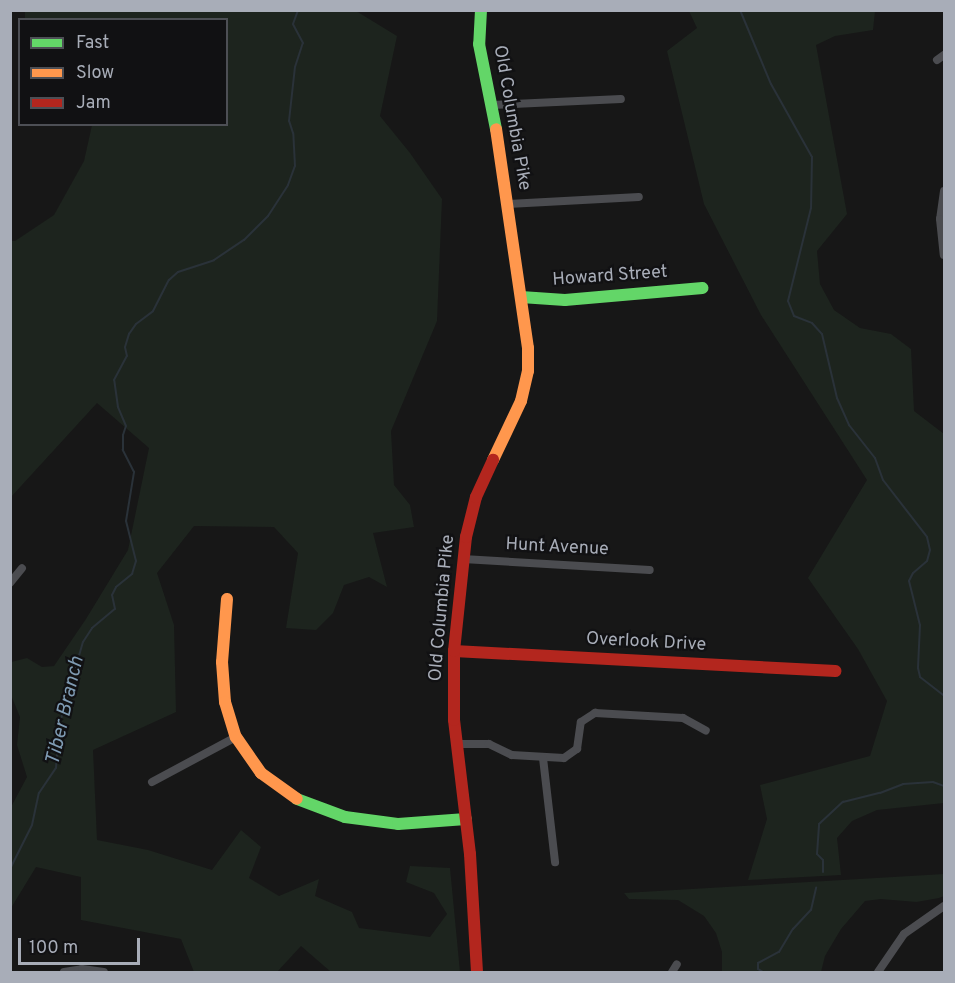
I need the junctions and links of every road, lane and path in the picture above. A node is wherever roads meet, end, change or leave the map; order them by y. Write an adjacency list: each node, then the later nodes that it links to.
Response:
1 (481, 10): 3 (street, Old Columbia Pike)
2 (621, 99): 3 (street)
3 (491, 105): 6 (street, Old Columbia Pike)
4 (945, 191): 7 (street)
5 (639, 197): 6 (street)
6 (508, 204): 9 (street, Old Columbia Pike)
7 (945, 255)
8 (702, 288): 9 (street, Howard Street)
9 (521, 297): 10 (street, Old Columbia Pike)
10 (463, 559): 12 (street, Hunt Avenue); 15 (street, Old Columbia Pike)
11 (22, 568): 13 (street)
12 (650, 570)
13 (10, 583)
14 (227, 599): 18 (street)
15 (454, 651): 16 (street, Overlook Drive); 19 (street, Old Columbia Pike)
16 (836, 671)
17 (706, 731): 20 (street)
18 (236, 737): 21 (street); 22 (street)
19 (458, 744): 20 (street); 22 (street, Old Columbia Pike)
20 (543, 758): 23 (street)
21 (152, 782)
22 (466, 819): 28 (street, Old Columbia Pike)
23 (555, 862)
24 (945, 906): 30 (street)
25 (676, 964): 29 (street)
26 (64, 972): 27 (street)
27 (104, 972)
28 (477, 972)
29 (672, 972)
30 (878, 972)

